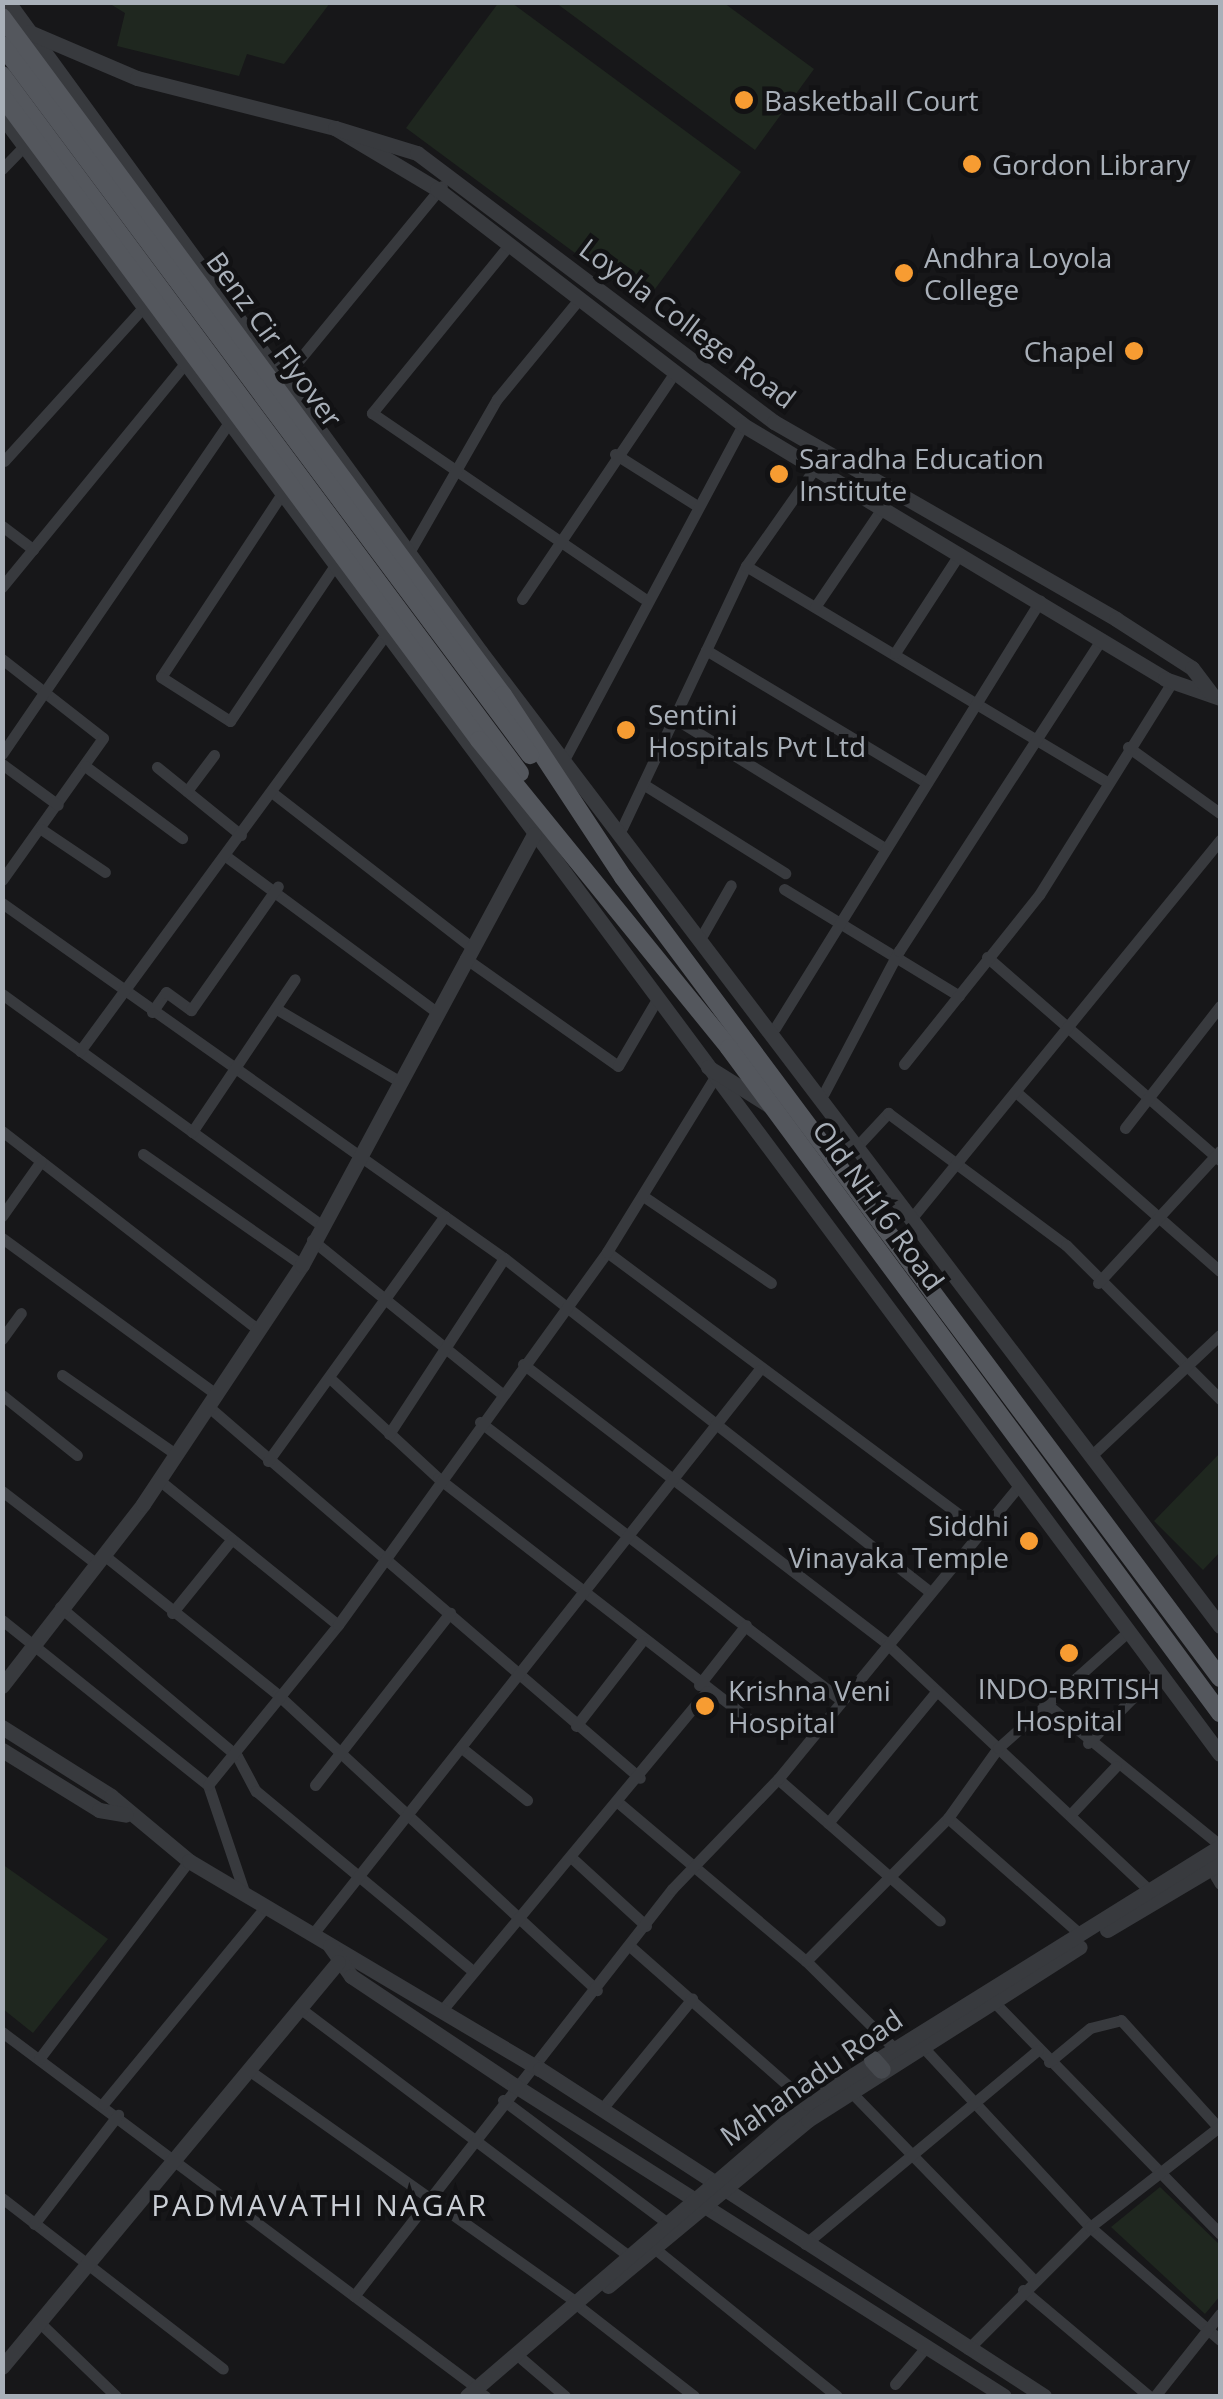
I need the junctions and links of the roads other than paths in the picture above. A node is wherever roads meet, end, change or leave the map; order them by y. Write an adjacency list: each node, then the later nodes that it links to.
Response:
1 (8, 2): 3 (street)
2 (2, 17): 47 (main road, Benz Cir Flyover)
3 (29, 32): 8 (street, Loyola College Road); 18 (street)
4 (2, 45): 66 (main road)
5 (2, 75): 74 (main road)
6 (2, 96): 74 (main road, Old NH16 Road)
7 (2, 116): 9 (street)
8 (334, 128): 11 (street, Loyola College Road); 12 (street, Loyola College Road)
9 (24, 146): 10 (street); 15 (street)
10 (2, 169)
11 (455, 179): 12 (street); 48 (street, Loyola College Road)
12 (437, 189): 13 (street, Loyola College Road); 18 (street)
13 (509, 245): 14 (street, Loyola College Road); 24 (street)
14 (580, 298): 17 (street, Loyola College Road); 24 (street)
15 (141, 310): 16 (street); 22 (street)
16 (184, 365): 19 (street); 30 (street)
17 (676, 371): 20 (street, Loyola College Road); 21 (street)
18 (286, 377): 31 (street)
19 (229, 423): 25 (street); 46 (street)
20 (743, 425): 23 (street, Loyola College Road); 26 (street)
21 (615, 454): 26 (street); 29 (street)
22 (4, 461)
23 (816, 468): 27 (street, Loyola College Road); 33 (street)
24 (458, 470): 29 (street); 31 (street)
25 (281, 496): 34 (street); 34 (street)
26 (694, 504): 36 (street)
27 (882, 507): 32 (street, Loyola College Road); 39 (street)
28 (2, 526): 30 (street)
29 (559, 536): 36 (street); 37 (street)
30 (33, 549): 35 (street)
31 (412, 549): 55 (street)
32 (960, 552): 38 (street, Loyola College Road); 43 (street)
33 (746, 566): 39 (street); 42 (street)
34 (334, 568): 40 (street)
35 (2, 587)
36 (643, 598): 55 (street)
37 (522, 599)
38 (1040, 601): 41 (street, Loyola College Road); 49 (street)
39 (816, 607): 43 (street)
40 (386, 634): 63 (street); 69 (street)
41 (1102, 638): 45 (street, Loyola College Road); 51 (street)
42 (706, 650): 50 (street); 59 (street)
43 (895, 654): 49 (street)
44 (2, 659): 46 (street)
45 (1172, 682): 48 (street, Loyola College Road); 52 (street)
46 (45, 692): 53 (street); 57 (street)
47 (503, 695): 66 (main road, Old NH16 Road)
48 (1216, 696)
49 (976, 706): 51 (street); 59 (street)
50 (674, 718): 61 (street); 73 (street)
51 (1035, 737): 60 (street); 85 (street)
52 (1128, 747): 60 (street); 65 (street)
53 (2, 754)
54 (214, 755): 62 (street)
55 (565, 758): 67 (street)
56 (2, 764): 64 (street)
57 (85, 766): 64 (street); 71 (street)
58 (157, 767): 62 (street)
59 (922, 780): 73 (street)
60 (1107, 782): 87 (street)
61 (642, 784): 67 (street); 78 (street)
62 (187, 791): 70 (street)
63 (274, 794): 70 (street); 86 (street)
64 (58, 805): 68 (street)
65 (1220, 813)
66 (584, 821): 178 (main road, Old NH16 Road)
67 (622, 828): 84 (street)
68 (41, 829): 76 (street); 77 (street)
69 (534, 834): 86 (street); 92 (street)
70 (241, 835): 75 (street)
71 (182, 838)
72 (1220, 840): 98 (street)
73 (882, 847): 83 (street)
74 (570, 849): 107 (main road, Old NH16 Road)
75 (227, 857): 80 (street); 89 (street)
76 (5, 870)
77 (105, 872)
78 (785, 873)
79 (732, 885): 84 (street)
80 (278, 886): 94 (street); 96 (street)
81 (784, 889): 83 (street)
82 (2, 903): 89 (street)
83 (840, 922): 85 (street); 97 (street)
84 (703, 934): 97 (street)
85 (899, 951): 91 (street); 104 (street)
86 (468, 952): 92 (street); 94 (street)
87 (987, 958): 91 (street); 98 (street)
88 (295, 979): 95 (street)
89 (124, 991): 96 (street); 99 (street)
90 (2, 994): 99 (street)
91 (959, 996): 100 (street)
92 (656, 1001): 101 (street)
93 (1220, 1006): 106 (street)
94 (434, 1010): 103 (street)
95 (280, 1011): 102 (street); 103 (street)
96 (152, 1012): 102 (street)
97 (775, 1028): 104 (street)
98 (1068, 1029): 105 (street); 106 (street)
99 (80, 1051): 110 (street)
100 (904, 1064)
101 (711, 1072): 107 (street); 117 (street); 156 (street)
102 (238, 1076): 110 (street); 113 (street)
103 (399, 1081): 113 (street)
104 (824, 1092): 111 (street)
105 (1016, 1092): 116 (street); 121 (street)
106 (1148, 1098): 108 (street); 114 (street)
107 (773, 1108): 185 (main road, Old NH16 Road)
108 (1125, 1128)
109 (2, 1131): 115 (street)
110 (192, 1132): 122 (street)
111 (861, 1142): 116 (street); 118 (street)
112 (142, 1154): 126 (street)
113 (362, 1154): 120 (street); 122 (street)
114 (1219, 1156): 121 (street)
115 (42, 1161): 119 (street); 133 (street)
116 (957, 1164): 118 (street); 129 (street)
117 (646, 1198): 124 (street); 128 (street)
118 (915, 1214): 151 (street)
119 (2, 1216)
120 (445, 1216): 125 (street); 130 (street)
121 (1161, 1216): 127 (street); 129 (street)
122 (316, 1232): 126 (street); 130 (street)
123 (2, 1238): 145 (street)
124 (608, 1252): 131 (street); 139 (street)
125 (504, 1258): 131 (street); 136 (street)
126 (302, 1265): 133 (street)
127 (1220, 1271)
128 (771, 1283)
129 (1098, 1283): 138 (street)
130 (387, 1300): 136 (street); 141 (street)
131 (566, 1309): 137 (street); 147 (street)
132 (22, 1313): 135 (street)
133 (259, 1330): 145 (street)
134 (1220, 1335): 138 (street)
135 (2, 1339)
136 (445, 1346): 142 (street); 148 (street)
137 (523, 1364): 142 (street); 154 (street)
138 (1188, 1368): 144 (street); 151 (street)
139 (758, 1370): 147 (street); 158 (street)
140 (62, 1375): 150 (street)
141 (333, 1381): 148 (street); 152 (street)
142 (501, 1394): 146 (street)
143 (2, 1395): 149 (street)
144 (1220, 1399)
145 (214, 1402): 150 (street); 152 (street)
146 (480, 1422): 153 (street); 159 (street)
147 (716, 1424): 154 (street); 163 (street)
148 (388, 1434): 153 (street)
149 (77, 1455)
150 (177, 1455): 155 (street)
151 (1092, 1455): 171 (street)
152 (268, 1461): 161 (street)
153 (438, 1478): 161 (street); 164 (street)
154 (670, 1478): 159 (street); 174 (street)
155 (159, 1480): 160 (street); 162 (street)
156 (1018, 1488): 158 (street); 172 (street)
157 (2, 1491): 162 (street)
158 (979, 1529): 163 (street)
159 (628, 1532): 164 (street); 170 (street)
160 (232, 1539): 166 (street); 169 (street)
161 (380, 1556): 167 (street); 169 (street)
162 (101, 1561): 165 (street); 166 (street)
163 (929, 1591): 174 (street)
164 (586, 1595): 173 (street); 177 (street)
165 (60, 1608): 175 (street); 195 (street)
166 (172, 1613): 182 (street)
167 (450, 1613): 177 (street); 193 (street)
168 (2, 1620): 175 (street)
169 (338, 1625): 182 (street)
170 (746, 1625): 180 (street); 183 (street)
171 (1220, 1626)
172 (1128, 1632): 176 (street); 184 (street)
173 (642, 1641): 180 (street); 187 (street)
174 (886, 1643): 181 (street); 183 (street)
175 (33, 1645): 179 (street); 199 (street)
176 (1157, 1673): 189 (street); 194 (street)
177 (518, 1677): 187 (street); 191 (street)
178 (1220, 1678)
179 (2, 1686)
180 (703, 1688): 186 (street); 197 (street)
181 (937, 1692): 190 (street); 207 (street)
182 (278, 1694): 193 (street); 195 (street)
183 (838, 1698): 198 (street)
184 (1044, 1702): 189 (street); 190 (street)
185 (1220, 1714)
186 (750, 1720)
187 (576, 1726): 197 (street)
188 (2, 1727): 203 (street)
189 (1088, 1742): 196 (street)
190 (998, 1748): 204 (street); 206 (street)
191 (463, 1749): 201 (street); 205 (street)
192 (2, 1750): 203 (street)
193 (340, 1753): 200 (street); 205 (street)
194 (1220, 1754)
195 (238, 1756): 199 (street); 213 (street)
196 (1116, 1766): 204 (street); 208 (street)
197 (640, 1778): 202 (street)
198 (778, 1779): 207 (street); 211 (street)
199 (208, 1784): 217 (street)
200 (315, 1785)
201 (527, 1800)
202 (620, 1804): 209 (street); 211 (street)
203 (126, 1814): 210 (street)
204 (1070, 1815): 216 (street)
205 (410, 1818): 213 (street); 219 (street)
206 (948, 1818): 214 (street); 223 (street)
207 (828, 1823): 214 (street)
208 (1220, 1846): 216 (street, Mahanadu Road)
209 (573, 1860): 219 (street); 221 (street)
210 (190, 1861): 217 (street); 237 (street)
211 (696, 1866): 221 (street); 226 (street)
212 (1216, 1866): 215 (street); 230 (street, Mahanadu Road)
213 (361, 1878): 222 (street); 227 (street)
214 (892, 1878): 220 (street); 226 (street)
215 (1220, 1884)
216 (1149, 1890): 223 (street, Mahanadu Road)
217 (245, 1894): 218 (street)
218 (264, 1909): 222 (street); 246 (street)
219 (522, 1916): 227 (street); 228 (street)
220 (940, 1921)
221 (646, 1926): 224 (street)
222 (312, 1935): 225 (street)
223 (1081, 1935): 236 (street, Mahanadu Road)
224 (632, 1948): 228 (street); 229 (street)
225 (334, 1954): 231 (street); 232 (street); 242 (street)
226 (806, 1961): 236 (street)
227 (469, 1968): 232 (street)
228 (597, 1990): 240 (street)
229 (692, 2000): 245 (street); 248 (street)
230 (993, 2001): 234 (street, Mahanadu Road); 235 (street)
231 (301, 2009): 241 (street); 251 (street)
232 (443, 2009): 240 (street)
233 (2, 2032): 237 (street)
234 (921, 2044): 236 (street, Mahanadu Road); 247 (street)
235 (1038, 2050): 238 (street); 247 (street)
236 (898, 2051): 239 (street, Mahanadu Road)
237 (39, 2059): 246 (street)
238 (1050, 2062): 250 (street); 254 (street)
239 (878, 2065): 243 (street, Mahanadu Road); 245 (street, Mahanadu Road)
240 (540, 2068): 242 (street); 248 (street)
241 (250, 2072): 253 (street); 256 (street)
242 (514, 2085): 244 (street); 258 (street)
243 (850, 2091): 252 (street); 255 (street, Mahanadu Road)
244 (504, 2100): 251 (street); 259 (street)
245 (808, 2102): 255 (street, Mahanadu Road)
246 (102, 2104): 249 (street)
247 (972, 2105): 252 (street); 261 (street)
248 (601, 2110): 255 (street)
249 (118, 2115): 253 (street); 260 (street)
250 (1220, 2127): 254 (street)
251 (476, 2139): 256 (street); 265 (street)
252 (910, 2156): 263 (street); 267 (street)
253 (174, 2163): 266 (street); 269 (street)
254 (1156, 2174): 261 (street); 262 (street)
255 (715, 2188): 258 (street, Mahanadu Road); 263 (street)
256 (429, 2196): 269 (street); 270 (street)
257 (2, 2198): 260 (street)
258 (700, 2200): 259 (street, Mahanadu Road); 264 (street, Mahanadu Road); 275 (street)
259 (665, 2221): 265 (street, Mahanadu Road)
260 (34, 2224): 266 (street)
261 (1090, 2227): 267 (street); 273 (street)
262 (1220, 2234)
263 (804, 2244): 276 (street)
264 (654, 2248): 270 (street, Mahanadu Road); 285 (street)
265 (628, 2255): 270 (street, Mahanadu Road)
266 (84, 2266): 272 (street); 279 (street)
267 (1033, 2279): 268 (street)
268 (1022, 2290): 276 (street); 288 (street)
269 (354, 2296): 281 (street)
270 (578, 2304): 277 (street, Mahanadu Road); 281 (street, Mahanadu Road); 284 (street)
271 (1220, 2314): 273 (street)
272 (39, 2322): 278 (street); 282 (street)
273 (1207, 2328): 274 (street); 288 (street)
274 (1220, 2340)
275 (927, 2346): 280 (street); 286 (street)
276 (968, 2349): 287 (street)
277 (522, 2359): 281 (street, Mahanadu Road); 283 (street)
278 (2, 2367)
279 (223, 2369)
280 (895, 2384)
281 (478, 2394)
282 (116, 2396)
283 (565, 2396)
284 (694, 2396)
285 (837, 2396)
286 (1004, 2396)
287 (1044, 2396)
288 (1152, 2396)

